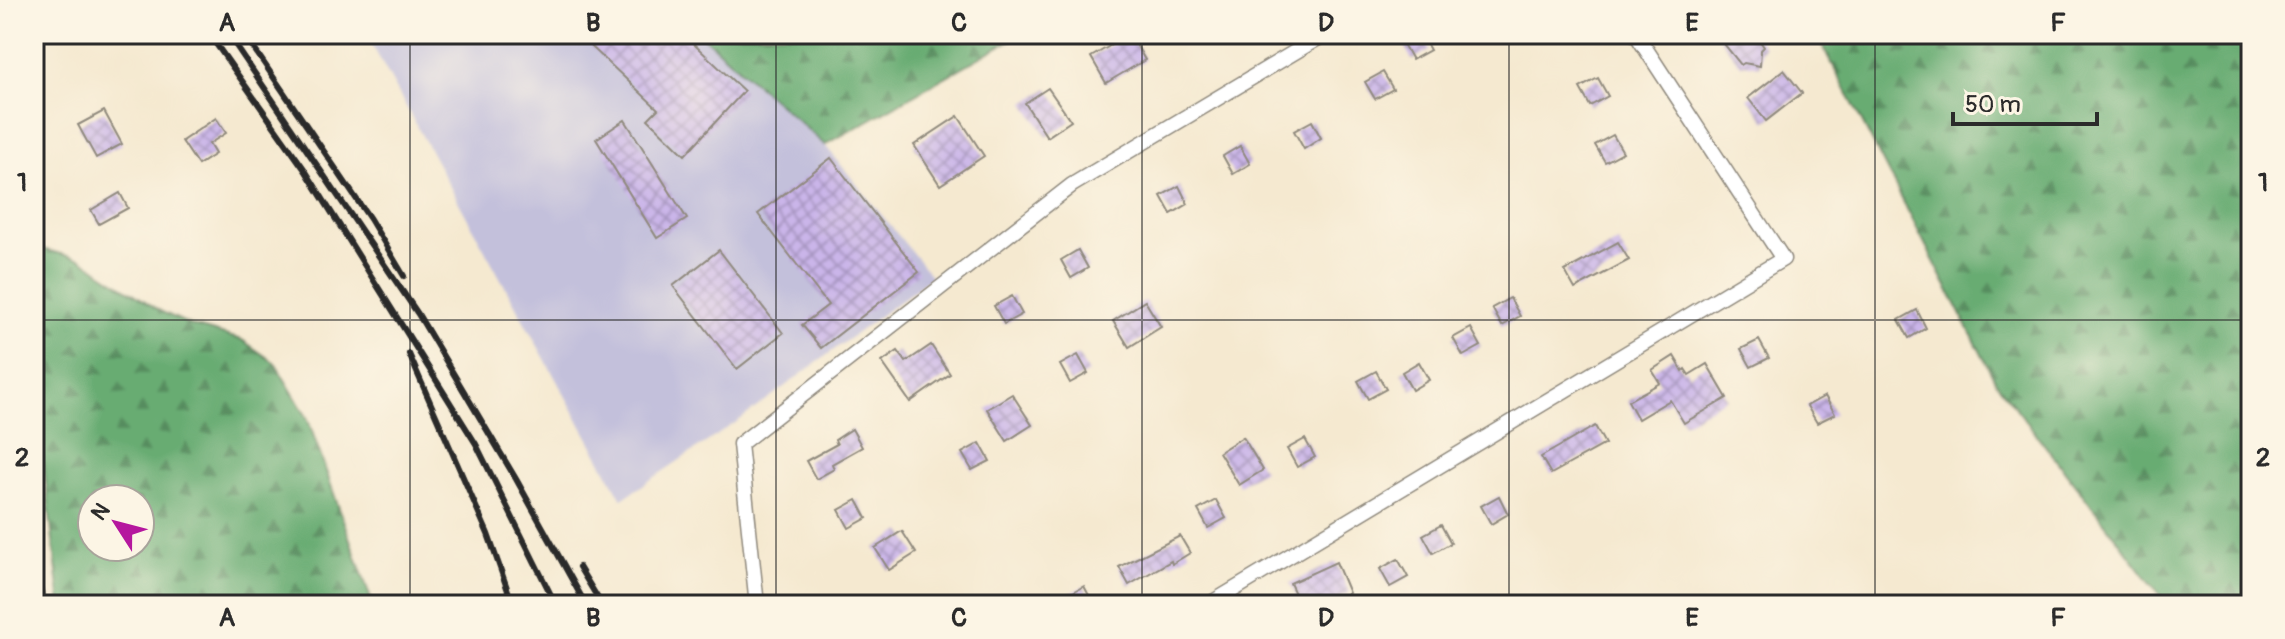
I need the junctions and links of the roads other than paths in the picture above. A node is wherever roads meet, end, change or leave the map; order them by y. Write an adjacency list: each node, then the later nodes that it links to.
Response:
1 (1325, 34): 5 (street)
2 (1636, 34): 6 (street)
3 (34, 593): 4 (street)
4 (37, 605)
5 (757, 605)
6 (1208, 605)

